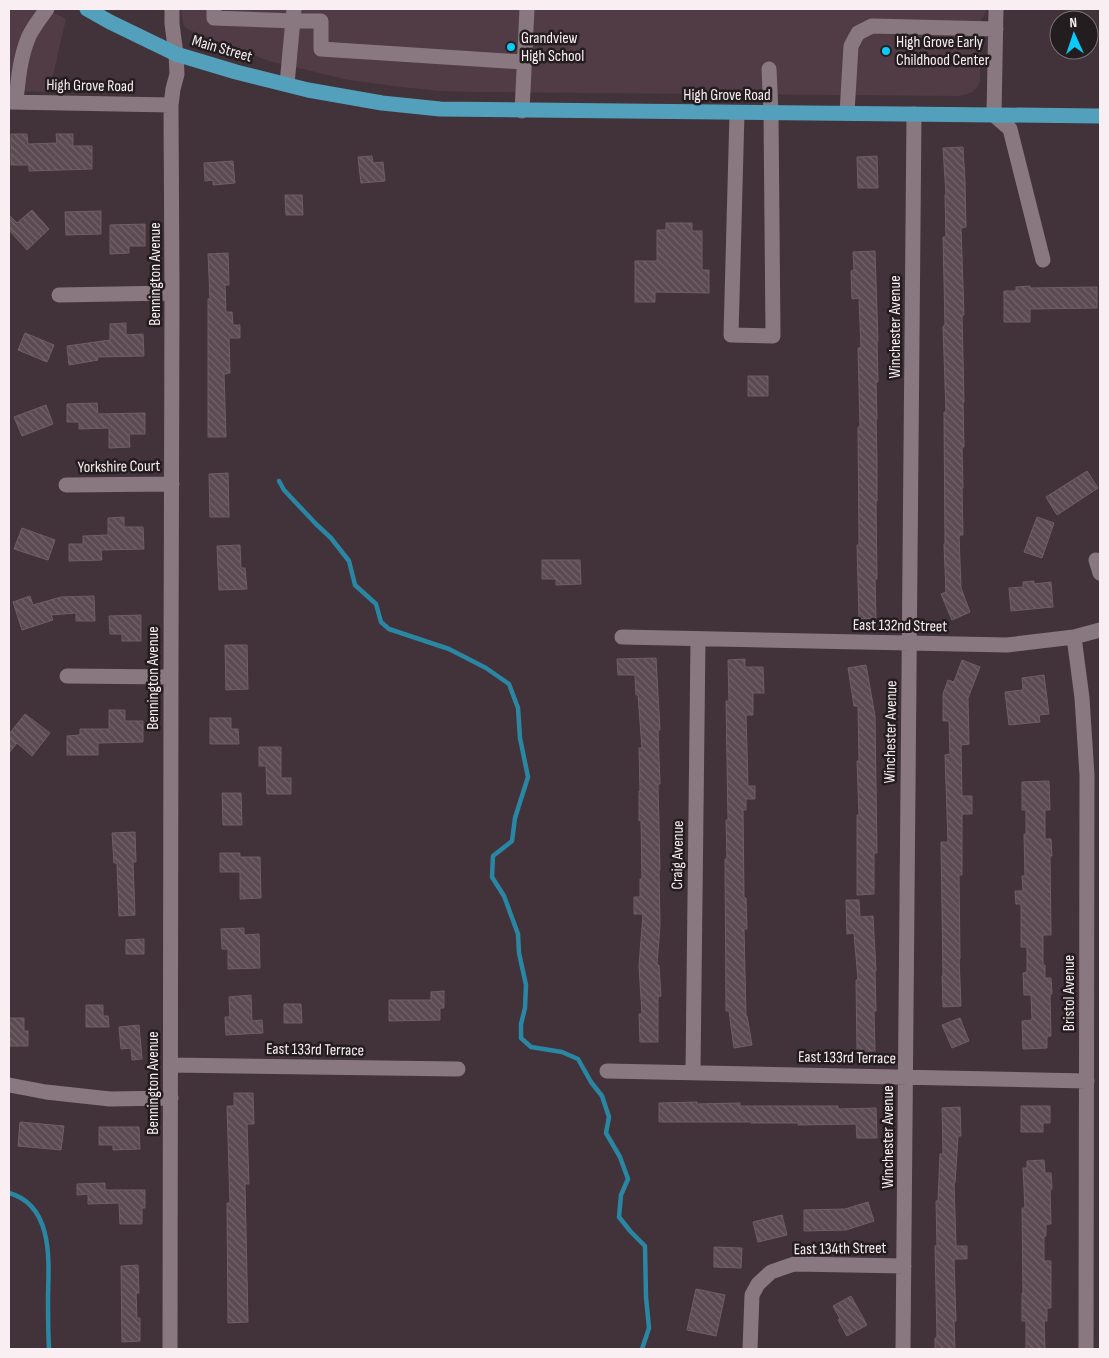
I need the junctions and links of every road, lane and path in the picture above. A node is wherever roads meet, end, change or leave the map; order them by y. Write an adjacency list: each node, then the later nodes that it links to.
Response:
1 (47, 9): 14 (street)
2 (87, 9): 9 (main road, Main Street)
3 (172, 9): 9 (street, Bennington Avenue)
4 (214, 9): 7 (street)
5 (527, 9): 10 (street)
6 (996, 9): 8 (street)
7 (294, 15): 10 (street); 12 (street)
8 (996, 29): 19 (street); 21 (street)
9 (176, 54): 12 (main road, Main Street); 15 (street, Bennington Avenue)
10 (524, 62): 16 (street)
11 (769, 69): 18 (street)
12 (287, 84): 13 (main road, Main Street)
13 (355, 98): 16 (main road, High Grove Road)
14 (13, 102): 15 (street, High Grove Road)
15 (172, 105): 24 (street, Bennington Avenue)
16 (522, 110): 17 (main road, High Grove Road)
17 (737, 113): 18 (main road, High Grove Road); 18 (street)
18 (771, 113): 19 (main road, High Grove Road)
19 (847, 113): 20 (main road, High Grove Road)
20 (914, 114): 21 (main road, High Grove Road); 32 (street, Winchester Avenue)
21 (994, 115): 22 (main road, High Grove Road); 23 (street)
22 (1100, 116)
23 (1043, 260)
24 (172, 293): 25 (street); 26 (street, Bennington Avenue)
25 (59, 295)
26 (172, 484): 27 (street, Yorkshire Court); 34 (street, Bennington Avenue)
27 (66, 485)
28 (1100, 630): 30 (street, East 132nd Street)
29 (622, 637): 31 (street, East 132nd Street)
30 (1074, 637): 32 (street, East 132nd Street); 40 (street, Bristol Avenue)
31 (698, 639): 32 (street, East 132nd Street); 38 (street, Craig Avenue)
32 (910, 644): 39 (street, Winchester Avenue)
33 (67, 676): 34 (street)
34 (170, 677): 35 (street, Bennington Avenue)
35 (171, 1065): 36 (street, East 133rd Terrace); 42 (street, Bennington Avenue)
36 (458, 1069)
37 (607, 1071): 38 (street, East 133rd Terrace)
38 (693, 1072): 39 (street, East 133rd Terrace)
39 (906, 1077): 40 (street, East 133rd Terrace); 43 (street, Winchester Avenue)
40 (1087, 1081): 44 (street, Bristol Avenue)
41 (9, 1085): 42 (street)
42 (171, 1098): 45 (street, Bennington Avenue)
43 (904, 1266): 46 (street, East 134th Street); 47 (street, Winchester Avenue)
44 (1093, 1329): 48 (street, Bristol Avenue)
45 (170, 1349)
46 (750, 1349)
47 (903, 1349)
48 (1086, 1349)

